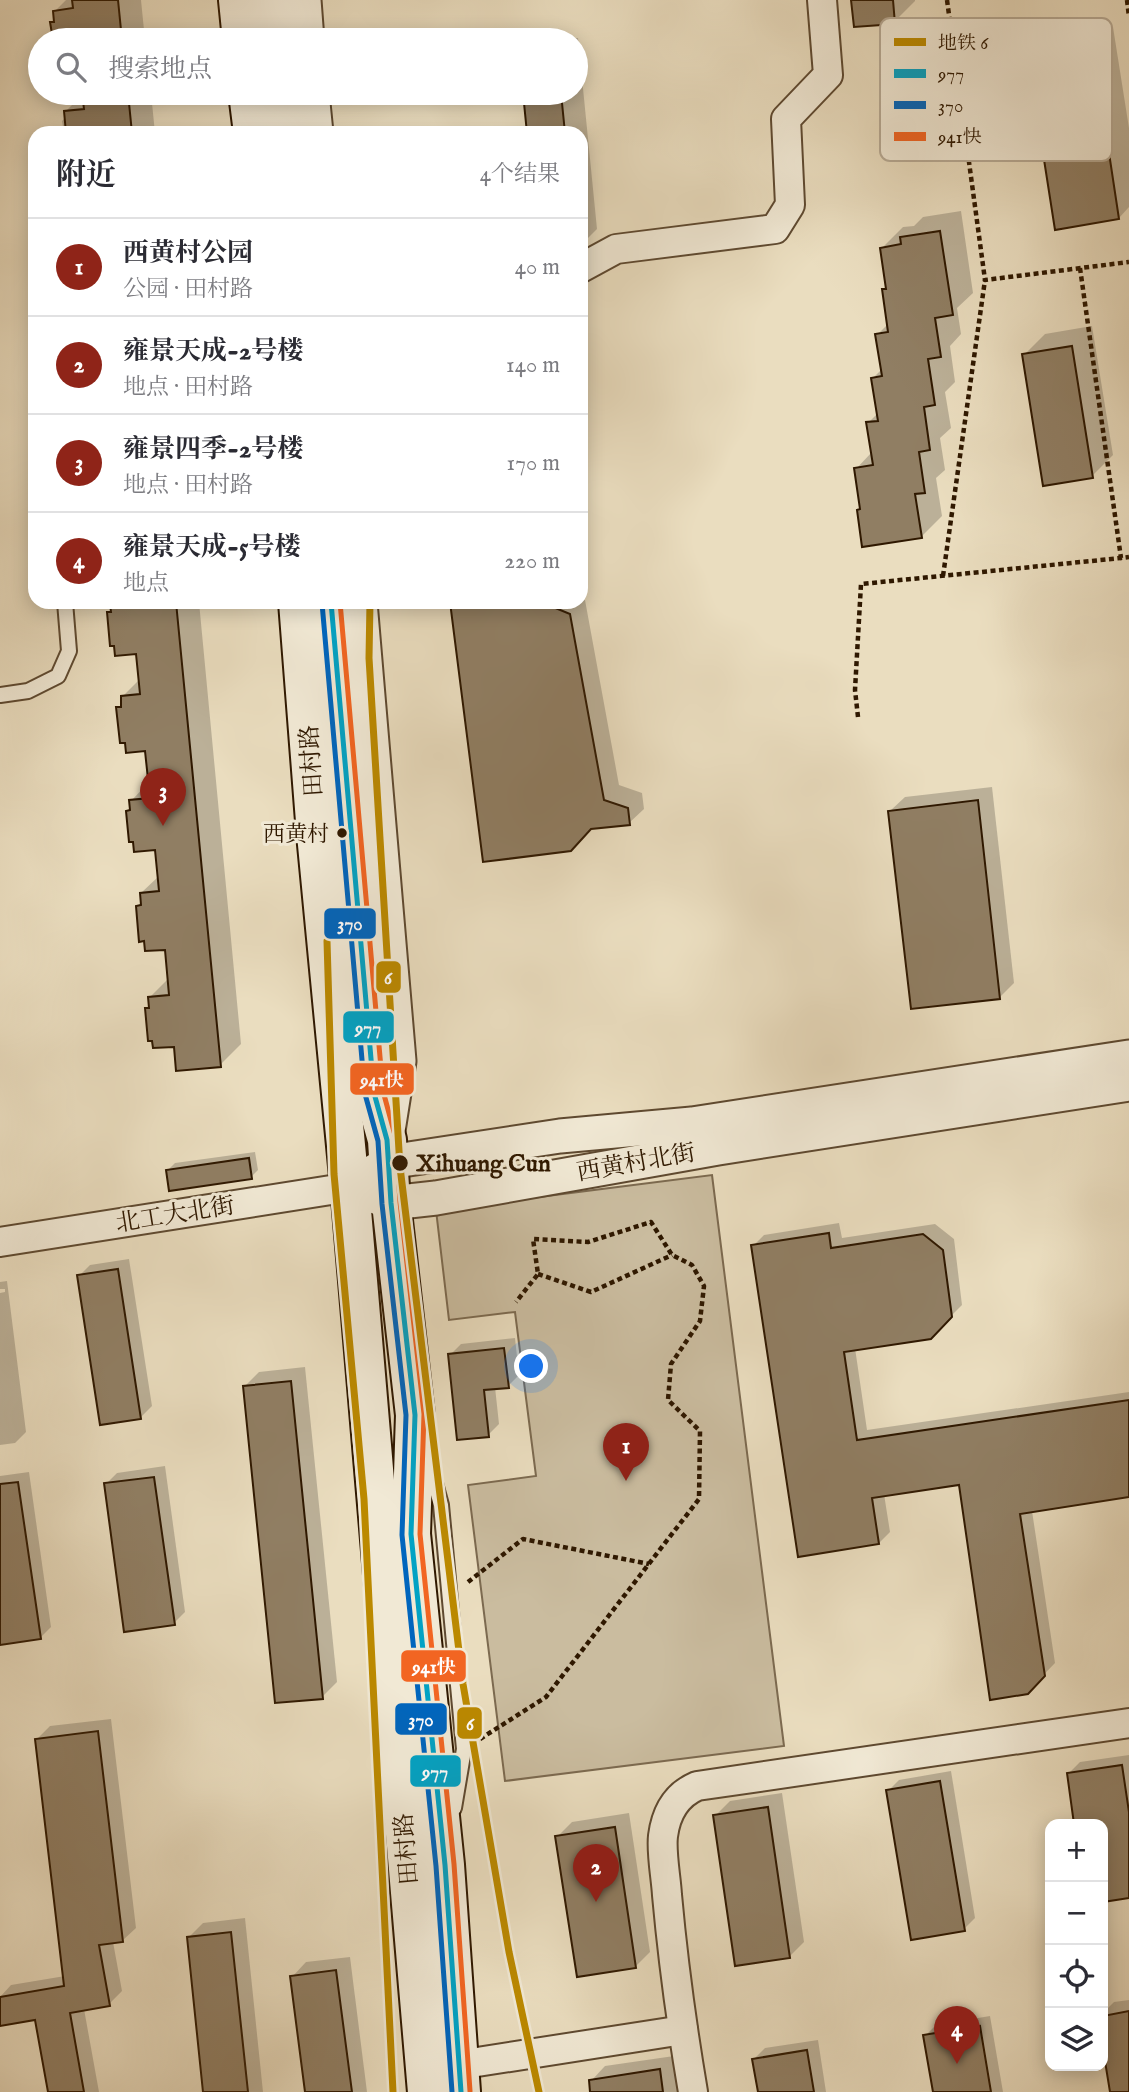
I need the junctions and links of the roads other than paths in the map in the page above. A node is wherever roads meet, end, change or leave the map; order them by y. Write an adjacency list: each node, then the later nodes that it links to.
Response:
1 (238, 0): 5 (main road)
2 (275, 0): 6 (main road)
3 (304, 0): 7 (street)
4 (822, 0): 14 (street)
5 (241, 28)
6 (278, 28)
7 (306, 28)
8 (250, 105): 11 (main road)
9 (285, 105): 12 (main road)
10 (313, 105): 13 (street)
11 (252, 126)
12 (287, 126)
13 (315, 126)
14 (588, 264)
15 (66, 609): 19 (lane)
16 (299, 609): 23 (main road, 田村路)
17 (332, 609): 22 (main road, 田村路)
18 (361, 609): 22 (street)
19 (0, 695)
20 (1129, 1057): 22 (street, 西黄村北街)
21 (1129, 1084): 24 (street, 西黄村北街)
22 (388, 1151): 23 (street, 西黄村北街); 24 (main road, 田村路)
23 (350, 1187): 24 (street, 西黄村北街); 25 (street, 北工大北街); 31 (main road, 田村路)
24 (391, 1203): 26 (main road, 田村路)
25 (0, 1242)
26 (415, 1415): 28 (main road, 田村路); 28 (lane)
27 (1129, 1723): 29 (street)
28 (444, 1865): 30 (main road, 田村路)
29 (682, 2030): 30 (street); 32 (street)
30 (459, 2078)
31 (427, 2092)
32 (693, 2092)

